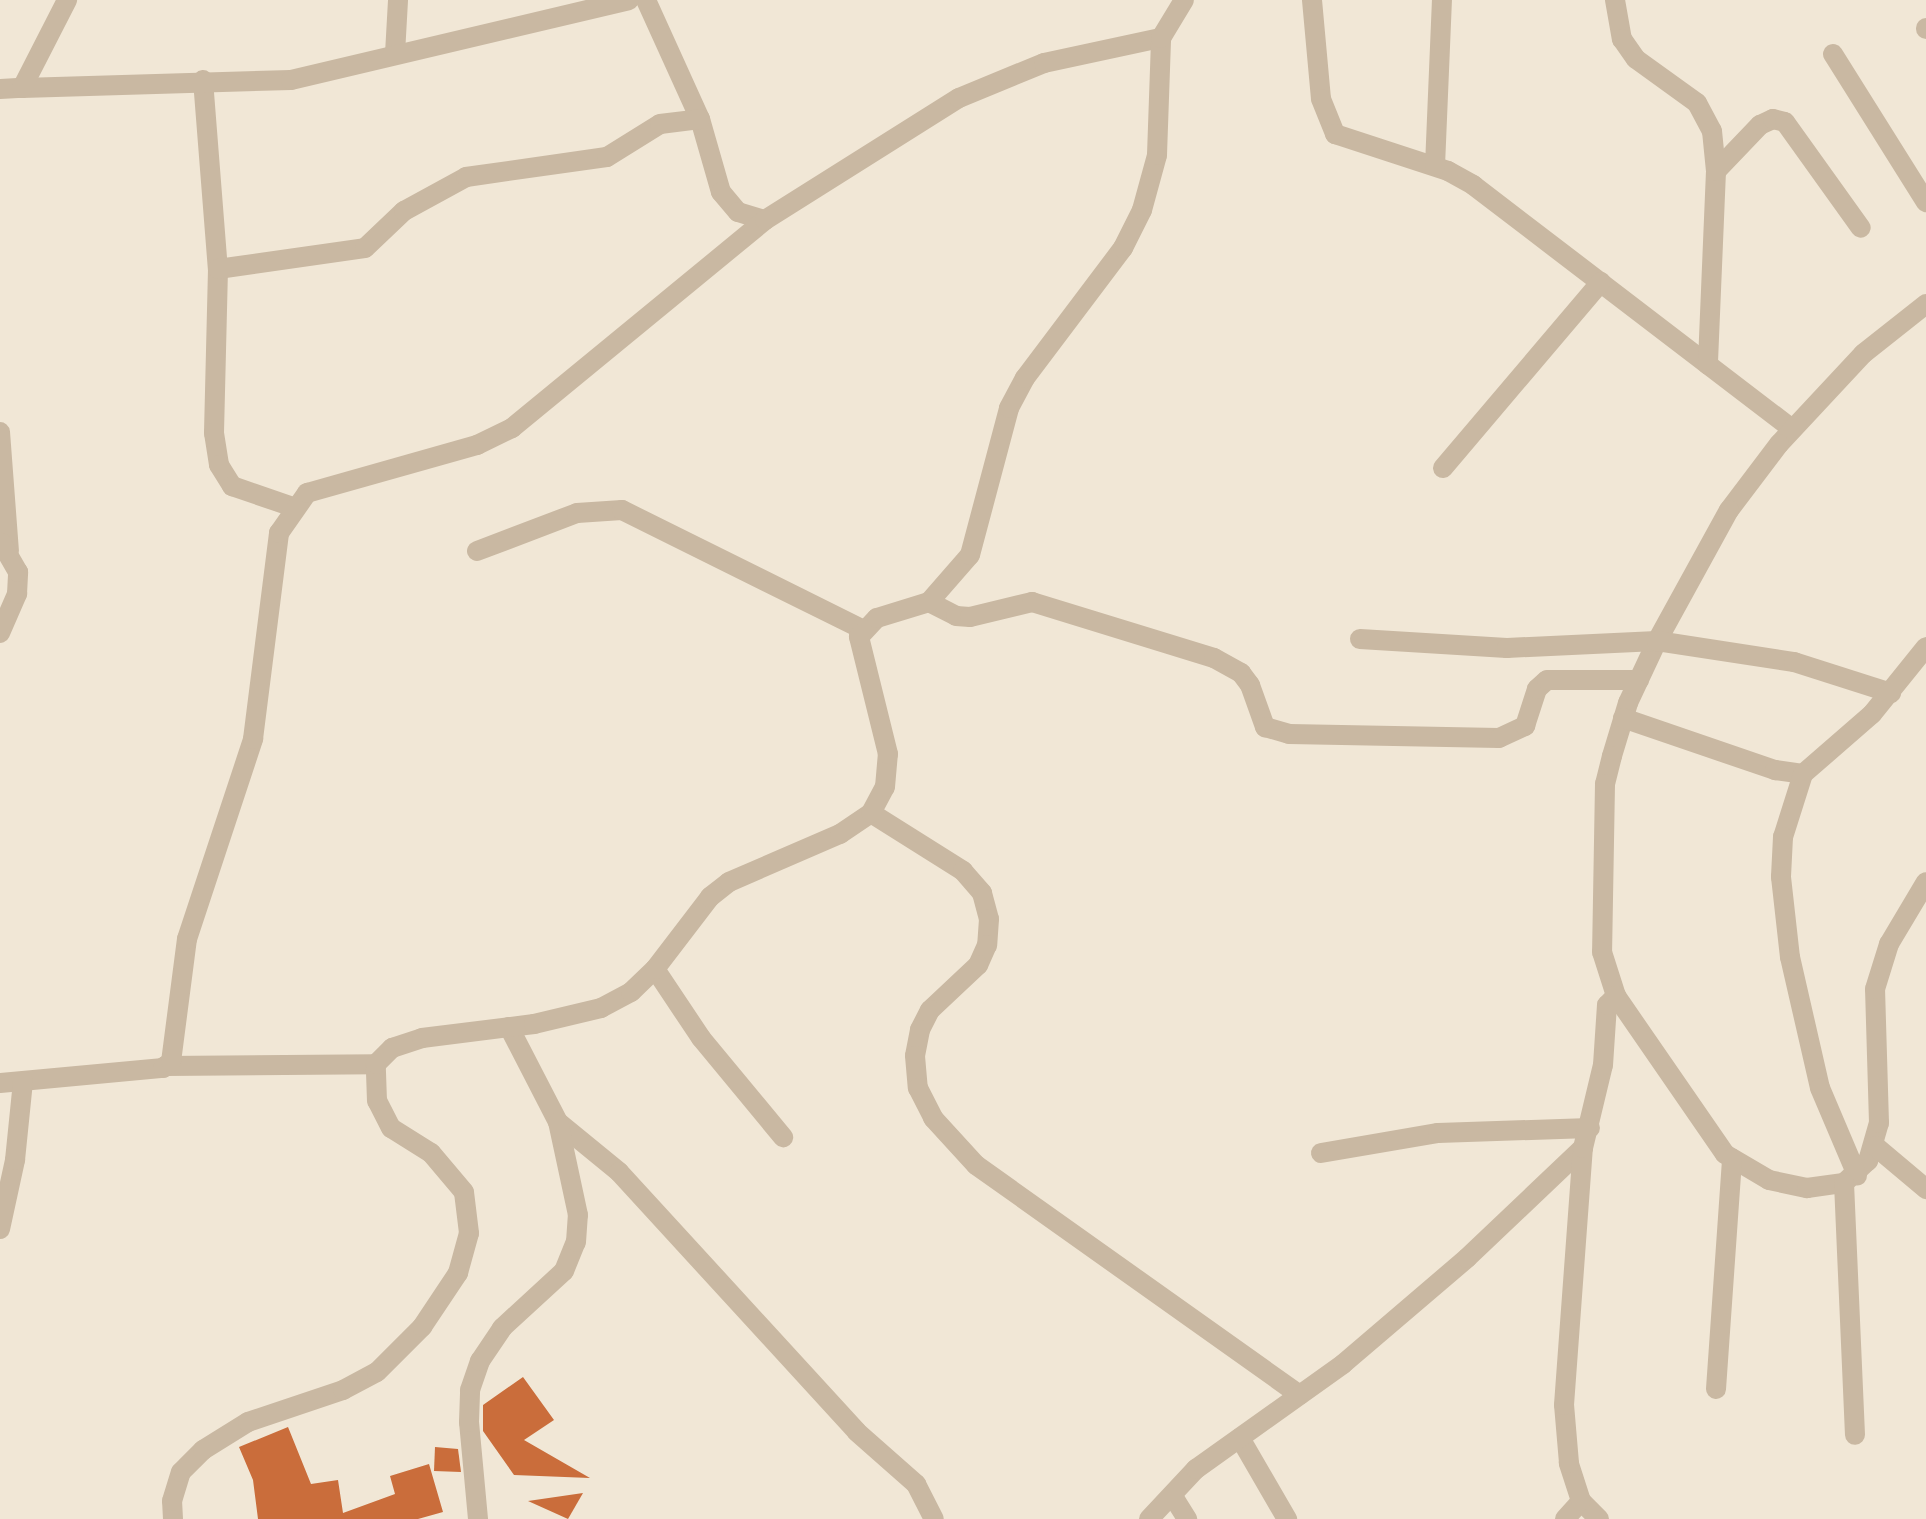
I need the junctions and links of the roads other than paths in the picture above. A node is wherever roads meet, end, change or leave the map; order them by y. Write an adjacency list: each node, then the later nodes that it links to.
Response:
1 (67, 0): 13 (street)
2 (398, 0): 10 (street)
3 (629, 0): 10 (street)
4 (646, 0): 15 (street)
5 (1184, 0): 9 (street)
6 (1312, 0): 16 (street)
7 (1442, 0): 16 (street)
8 (1615, 0): 17 (street)
9 (1161, 38): 19 (street); 31 (street)
10 (395, 54): 12 (street)
11 (1833, 54): 18 (street)
12 (203, 80): 13 (street); 21 (street)
13 (22, 88): 14 (street)
14 (0, 89)
15 (700, 119): 19 (street); 21 (street)
16 (1435, 166): 22 (street)
17 (1716, 171): 20 (street); 24 (street)
18 (1926, 202)
19 (765, 220): 28 (street)
20 (1861, 228)
21 (218, 269): 28 (street)
22 (1601, 282): 24 (street); 27 (street)
23 (1926, 304): 25 (street)
24 (1708, 365): 25 (street)
25 (1792, 429): 35 (street)
26 (0, 432): 29 (street)
27 (1443, 468)
28 (293, 507): 47 (street)
29 (4, 546): 33 (street)
30 (477, 551): 32 (street)
31 (929, 602): 32 (street); 37 (street)
32 (862, 629): 41 (street)
33 (0, 633)
34 (1360, 639): 35 (street)
35 (1657, 641): 37 (street); 38 (street)
36 (1926, 647): 38 (street)
37 (1639, 680): 39 (street)
38 (1891, 693): 40 (street)
39 (1623, 718): 40 (street); 44 (street)
40 (1803, 774): 57 (street)
41 (871, 813): 43 (street); 61 (street)
42 (1926, 882): 53 (street)
43 (655, 969): 45 (street); 52 (street)
44 (1616, 996): 51 (street); 56 (street)
45 (509, 1027): 46 (street); 50 (street)
46 (376, 1064): 47 (street); 66 (street)
47 (165, 1066): 48 (street)
48 (23, 1081): 49 (street); 59 (street)
49 (0, 1083)
50 (558, 1122): 67 (street); 68 (street)
51 (1590, 1128): 54 (street); 55 (street)
52 (783, 1137)
53 (1875, 1146): 57 (street); 58 (street)
54 (1583, 1148): 61 (street); 65 (street)
55 (1321, 1153)
56 (1732, 1159): 57 (street); 60 (street)
57 (1850, 1179): 62 (street)
58 (1926, 1189)
59 (0, 1229)
60 (1716, 1389)
61 (1300, 1395): 63 (street)
62 (1855, 1435)
63 (1240, 1438): 64 (street); 71 (street)
64 (1174, 1498): 69 (street); 70 (street)
65 (1581, 1501): 72 (street); 73 (street)
66 (173, 1519)
67 (478, 1519)
68 (934, 1519)
69 (1149, 1519)
70 (1187, 1519)
71 (1287, 1519)
72 (1565, 1519)
73 (1599, 1519)

